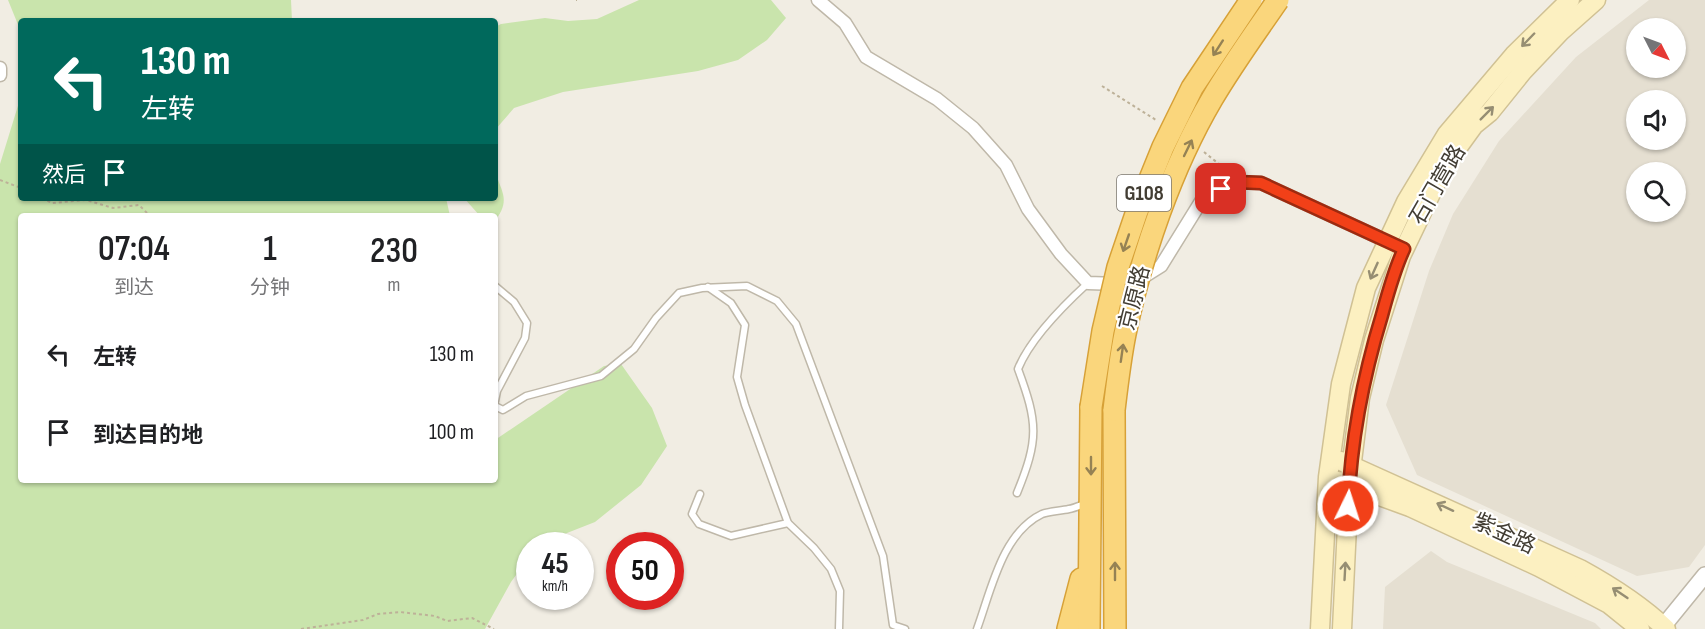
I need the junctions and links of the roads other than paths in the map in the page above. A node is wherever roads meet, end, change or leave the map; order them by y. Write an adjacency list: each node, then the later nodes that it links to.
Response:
1 (818, 0): 10 (street)
2 (1251, 0): 21 (highway, 京原路 / G108, one-way to 21, bridge)
3 (1278, 0): 32 (highway, 京原路 / G108, one-way to 3, bridge)
4 (1570, 0): 8 (main road, 石门营路, one-way to 8)
5 (1596, 0): 9 (main road, 石门营路, one-way to 5)
6 (0, 68): 7 (street)
7 (0, 75)
8 (1387, 241): 9 (street); 10 (street); 15 (main road, 石门营路, one-way to 15)
9 (1404, 249): 16 (main road, 石门营路)
10 (1088, 283): 19 (lane)
11 (708, 287): 14 (lane); 22 (lane); 25 (lane)
12 (498, 289): 13 (lane)
13 (498, 389)
14 (498, 408)
15 (1332, 457): 16 (main road, 紫金路); 17 (main road, 石门营路)
16 (1351, 465): 18 (main road, 石门营路); 26 (main road, 紫金路, one-way to 16)
17 (1328, 477): 18 (main road, 紫金路); 33 (main road, 石门营路)
18 (1349, 485): 34 (main road, 石门营路, one-way to 18); 35 (main road, 紫金路)
19 (1017, 493)
20 (700, 494): 22 (lane)
21 (1090, 502): 23 (highway, 京原路 / G108); 29 (lane)
22 (788, 523): 27 (lane)
23 (1090, 534): 30 (highway); 31 (highway, 京原路 / G108)
24 (1705, 575): 26 (street)
25 (892, 627): 28 (lane)
26 (1663, 628)
27 (839, 629)
28 (905, 629)
29 (977, 629)
30 (1068, 629)
31 (1089, 629)
32 (1115, 629)
33 (1320, 629)
34 (1342, 629)
35 (1640, 629)

